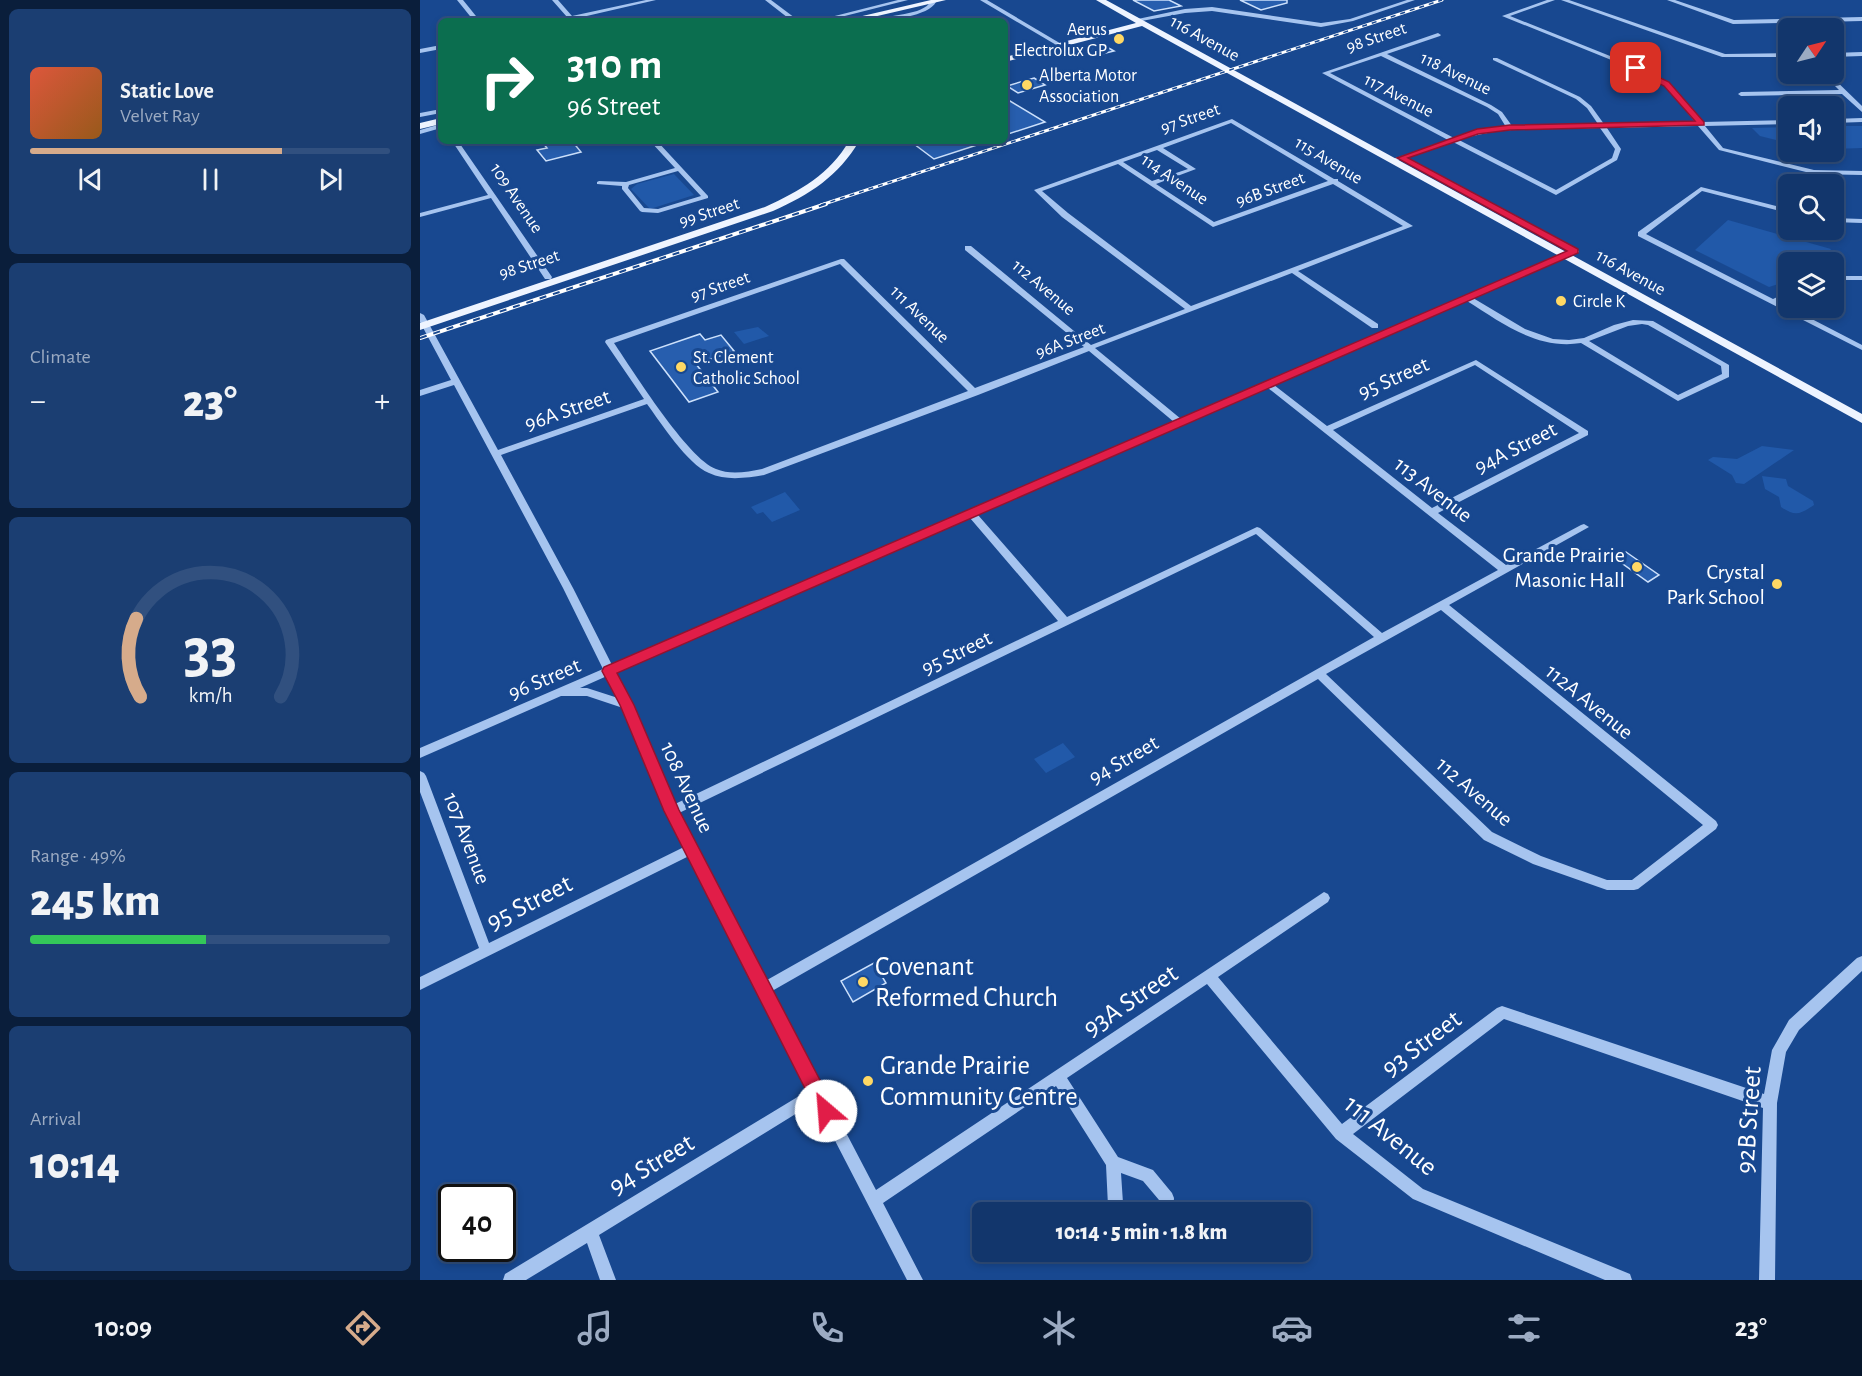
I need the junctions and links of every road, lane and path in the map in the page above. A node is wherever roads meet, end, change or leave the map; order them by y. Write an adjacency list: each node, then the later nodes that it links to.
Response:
1 (460, 0): 18 (street)
2 (555, 0): 19 (street)
3 (650, 0): 19 (street)
4 (768, 0): 20 (street)
5 (904, 0): 21 (street)
6 (922, 0): 22 (main road)
7 (942, 0): 15 (main road)
8 (983, 0): 26 (street)
9 (1100, 0): 24 (main road, 116 Avenue)
10 (1115, 0): 24 (main road, 116 Avenue)
11 (1412, 0): 24 (street)
12 (1552, 0): 48 (street)
13 (1564, 0): 32 (street)
14 (1670, 0): 23 (street)
15 (933, 2): 16 (main road); 17 (street)
16 (902, 10): 17 (main road); 22 (main road)
17 (918, 12): 22 (street)
18 (475, 18)
19 (571, 18)
20 (792, 18)
21 (844, 18): 22 (main road)
22 (872, 18)
23 (1862, 19)
24 (1144, 21): 26 (main road); 59 (main road, 116 Avenue)
25 (1438, 35): 30 (street, 98 Street)
26 (1057, 43): 29 (main road); 34 (main road)
27 (438, 48): 28 (street)
28 (420, 51)
29 (1008, 53)
30 (1382, 54): 36 (street, 98 Street); 52 (street, 118 Avenue)
31 (1862, 54): 33 (street)
32 (1778, 55)
33 (1844, 55)
34 (1008, 59)
35 (1495, 59): 49 (street)
36 (1325, 73): 54 (street, 117 Avenue)
37 (1836, 84): 38 (street)
38 (1844, 92): 39 (street); 40 (street)
39 (1741, 94)
40 (1862, 110)
41 (438, 114): 42 (main road)
42 (420, 117)
43 (1862, 120): 45 (street)
44 (1233, 121): 58 (street, 97 Street); 63 (street, 115 Avenue)
45 (1844, 121)
46 (438, 122): 50 (main road)
47 (1778, 122): 48 (street)
48 (1701, 123): 49 (street); 62 (street)
49 (1601, 125): 52 (street); 54 (street, 117 Avenue)
50 (420, 126)
51 (438, 127): 53 (street)
52 (1510, 128): 54 (street)
53 (420, 132)
54 (1453, 140): 59 (street)
55 (457, 144): 67 (street, 109 Avenue)
56 (656, 144): 61 (street)
57 (852, 144): 75 (main road, 99 Street)
58 (1157, 147): 60 (street, 97 Street); 65 (street, 97 Street)
59 (1397, 159): 76 (main road, 116 Avenue)
60 (1118, 161): 65 (street, 114 Avenue); 85 (street, 97 Street)
61 (680, 169): 66 (street); 66 (street)
62 (1862, 173)
63 (1336, 180): 72 (street, 96B Street); 73 (street, 115 Avenue)
64 (599, 183): 66 (street)
65 (1151, 183): 72 (street, 114 Avenue)
66 (626, 184)
67 (492, 196): 69 (street); 81 (street, 109 Avenue)
68 (1778, 208): 84 (street)
69 (420, 215)
70 (1844, 220): 71 (street)
71 (1862, 221)
72 (1214, 225)
73 (1409, 226): 78 (street, 96A Street)
74 (968, 248): 90 (street, 112 Avenue)
75 (650, 249): 81 (main road, 98 Street)
76 (1569, 254): 82 (street, 96 Street); 96 (main road, 116 Avenue); 97 (main road, 116 Avenue)
77 (841, 261): 94 (street, 111 Avenue); 95 (street, 97 Street)
78 (1293, 271): 85 (street, 96A Street); 87 (street)
79 (1844, 278): 80 (street)
80 (1862, 278)
81 (550, 280): 86 (main road, 98 Street)
82 (1467, 298): 88 (street); 92 (street, 96 Street)
83 (1778, 299): 84 (street)
84 (1773, 302): 89 (street)
85 (1191, 310): 90 (street, 96A Street)
86 (422, 321): 91 (street, 108 Avenue)
87 (1375, 326)
88 (1583, 341): 88 (street)
89 (1862, 348)
90 (1091, 350): 94 (street, 96A Street); 98 (street, 112 Avenue)
91 (457, 381): 93 (street); 101 (street, 108 Avenue)
92 (1268, 384): 98 (street, 96 Street); 99 (street, 113 Avenue)
93 (420, 393)
94 (975, 393): 95 (street, 96A Street)
95 (650, 400): 101 (street, 96A Street)
96 (1862, 408)
97 (1862, 419)
98 (1180, 422): 103 (street, 96 Street)
99 (1326, 430): 100 (street, 95 Street); 102 (street, 113 Avenue)
100 (1585, 433): 102 (street, 94A Street)
101 (496, 454): 109 (street, 108 Avenue)
102 (1432, 512): 105 (street, 113 Avenue)
103 (971, 513): 107 (street); 109 (street, 96 Street)
104 (1584, 527): 105 (street)
105 (1504, 570): 106 (street, 94 Street)
106 (1443, 606): 108 (street, 94 Street); 117 (street, 112A Avenue)
107 (1065, 622): 108 (street, 95 Street); 115 (street, 95 Street)
108 (1381, 638): 110 (street, 94 Street)
109 (609, 671): 111 (street, 96 Street); 112 (street, 108 Avenue)
110 (1319, 674): 117 (street, 112 Avenue); 123 (street, 94 Street)
111 (555, 694): 112 (street); 113 (street, 96 Street)
112 (627, 705): 115 (street, 108 Avenue)
113 (420, 753)
114 (420, 776): 119 (street, 107 Avenue)
115 (672, 811): 116 (street, 108 Avenue)
116 (692, 849): 119 (street, 95 Street); 123 (street, 108 Avenue)
117 (1634, 885)
118 (1324, 898): 121 (street, 93A Street)
119 (486, 951): 122 (street, 95 Street)
120 (1862, 962): 126 (street, 92B Street)
121 (1209, 976): 124 (street, 93A Street); 127 (street, 111 Avenue)
122 (420, 984)
123 (765, 988): 125 (street, 108 Avenue)
124 (1059, 1078): 128 (street); 129 (street, 93A Street)
125 (817, 1093): 129 (street, 108 Avenue); 132 (street, 94 Street)
126 (1770, 1103): 127 (street, 93 Street); 137 (street, 92B Street)
127 (1341, 1134): 136 (street, 111 Avenue)
128 (1113, 1163): 130 (street); 131 (street)
129 (873, 1201): 135 (street, 108 Avenue)
130 (1116, 1202)
131 (1166, 1202)
132 (590, 1231): 133 (street, 94 Street); 134 (street)
133 (511, 1280)
134 (608, 1280)
135 (915, 1280)
136 (1624, 1280)
137 (1767, 1280)

